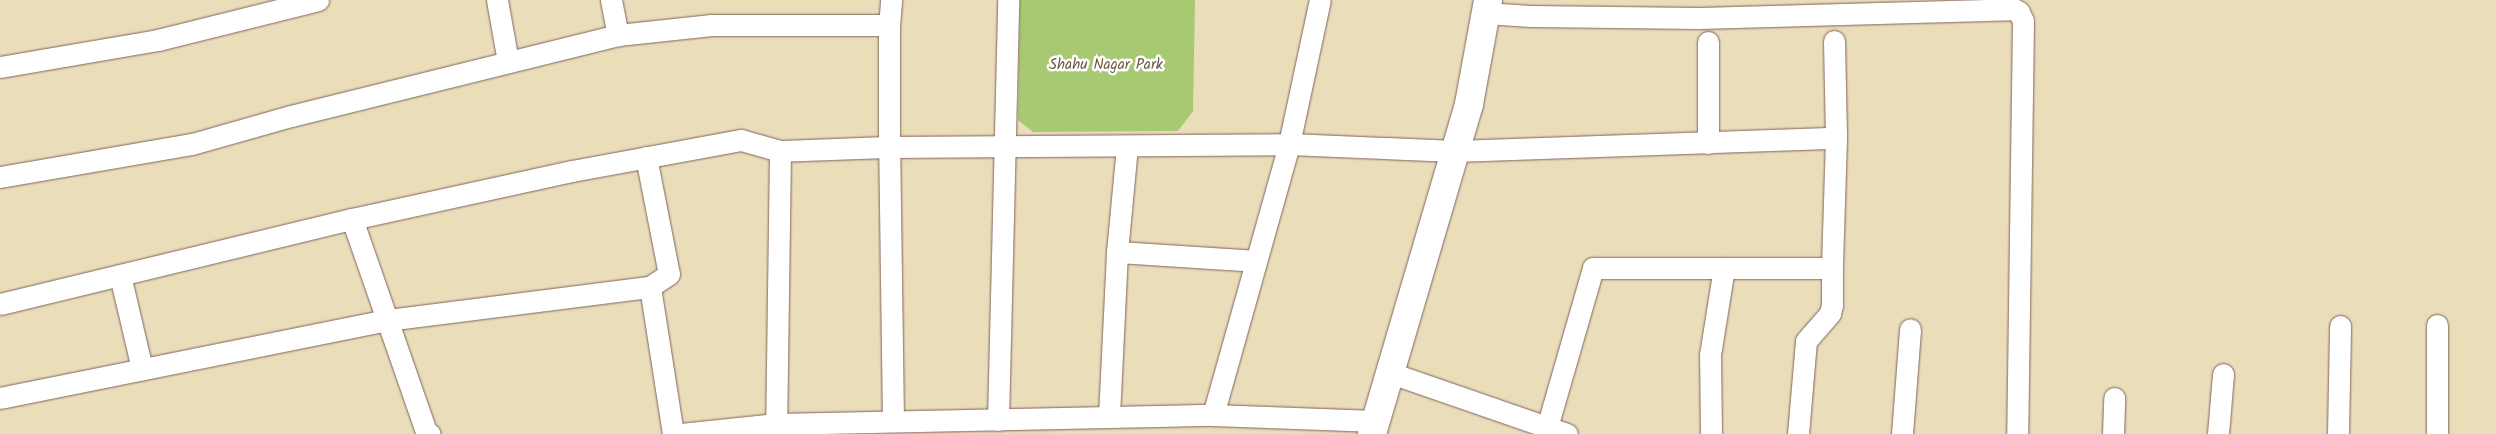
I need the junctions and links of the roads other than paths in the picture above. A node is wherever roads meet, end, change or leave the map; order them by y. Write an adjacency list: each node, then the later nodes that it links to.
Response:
1 (318, 0): 13 (street)
2 (497, 0): 12 (street)
3 (611, 0): 9 (street)
4 (891, 0): 8 (street)
5 (1008, 0): 19 (street)
6 (1320, 0): 16 (street)
7 (1487, 7): 21 (street); 54 (street)
8 (890, 25): 9 (street); 18 (street)
9 (618, 36): 12 (street)
10 (1708, 42): 15 (street)
11 (1834, 42): 14 (street)
12 (508, 62): 23 (street)
13 (0, 67)
14 (1836, 138): 15 (street); 28 (street)
15 (1708, 142): 21 (street)
16 (1290, 144): 17 (street); 21 (street); 26 (street)
17 (1127, 146): 19 (street); 25 (street)
18 (889, 147): 19 (street); 20 (street); 44 (street)
19 (1005, 148): 43 (street)
20 (780, 151): 22 (street); 46 (street)
21 (1455, 152): 37 (street)
22 (646, 158): 24 (street); 30 (street)
23 (0, 177)
24 (352, 219): 29 (street); 32 (street)
25 (1118, 252): 26 (street); 42 (street)
26 (1255, 261): 41 (street)
27 (1724, 268): 28 (street); 47 (street); 51 (street)
28 (1832, 268): 52 (street)
29 (120, 275): 31 (street); 36 (street)
30 (650, 287): 32 (street); 49 (street)
31 (0, 304)
32 (387, 320): 36 (street); 48 (street)
33 (2436, 325): 58 (street)
34 (2340, 326): 57 (street)
35 (1910, 330): 53 (street)
36 (142, 368): 39 (street)
37 (1391, 373): 45 (street); 47 (street)
38 (2223, 374): 56 (street)
39 (0, 398)
40 (2114, 398): 55 (street)
41 (1213, 415): 42 (street); 45 (street)
42 (1110, 416): 43 (street)
43 (998, 420): 44 (street)
44 (893, 421): 46 (street)
45 (1374, 428)
46 (776, 429): 50 (street)
47 (1556, 431)
48 (423, 434)
49 (673, 434)
50 (681, 434)
51 (1710, 434)
52 (1798, 434)
53 (1902, 434)
54 (2018, 434)
55 (2112, 434)
56 (2218, 434)
57 (2338, 434)
58 (2437, 434)

